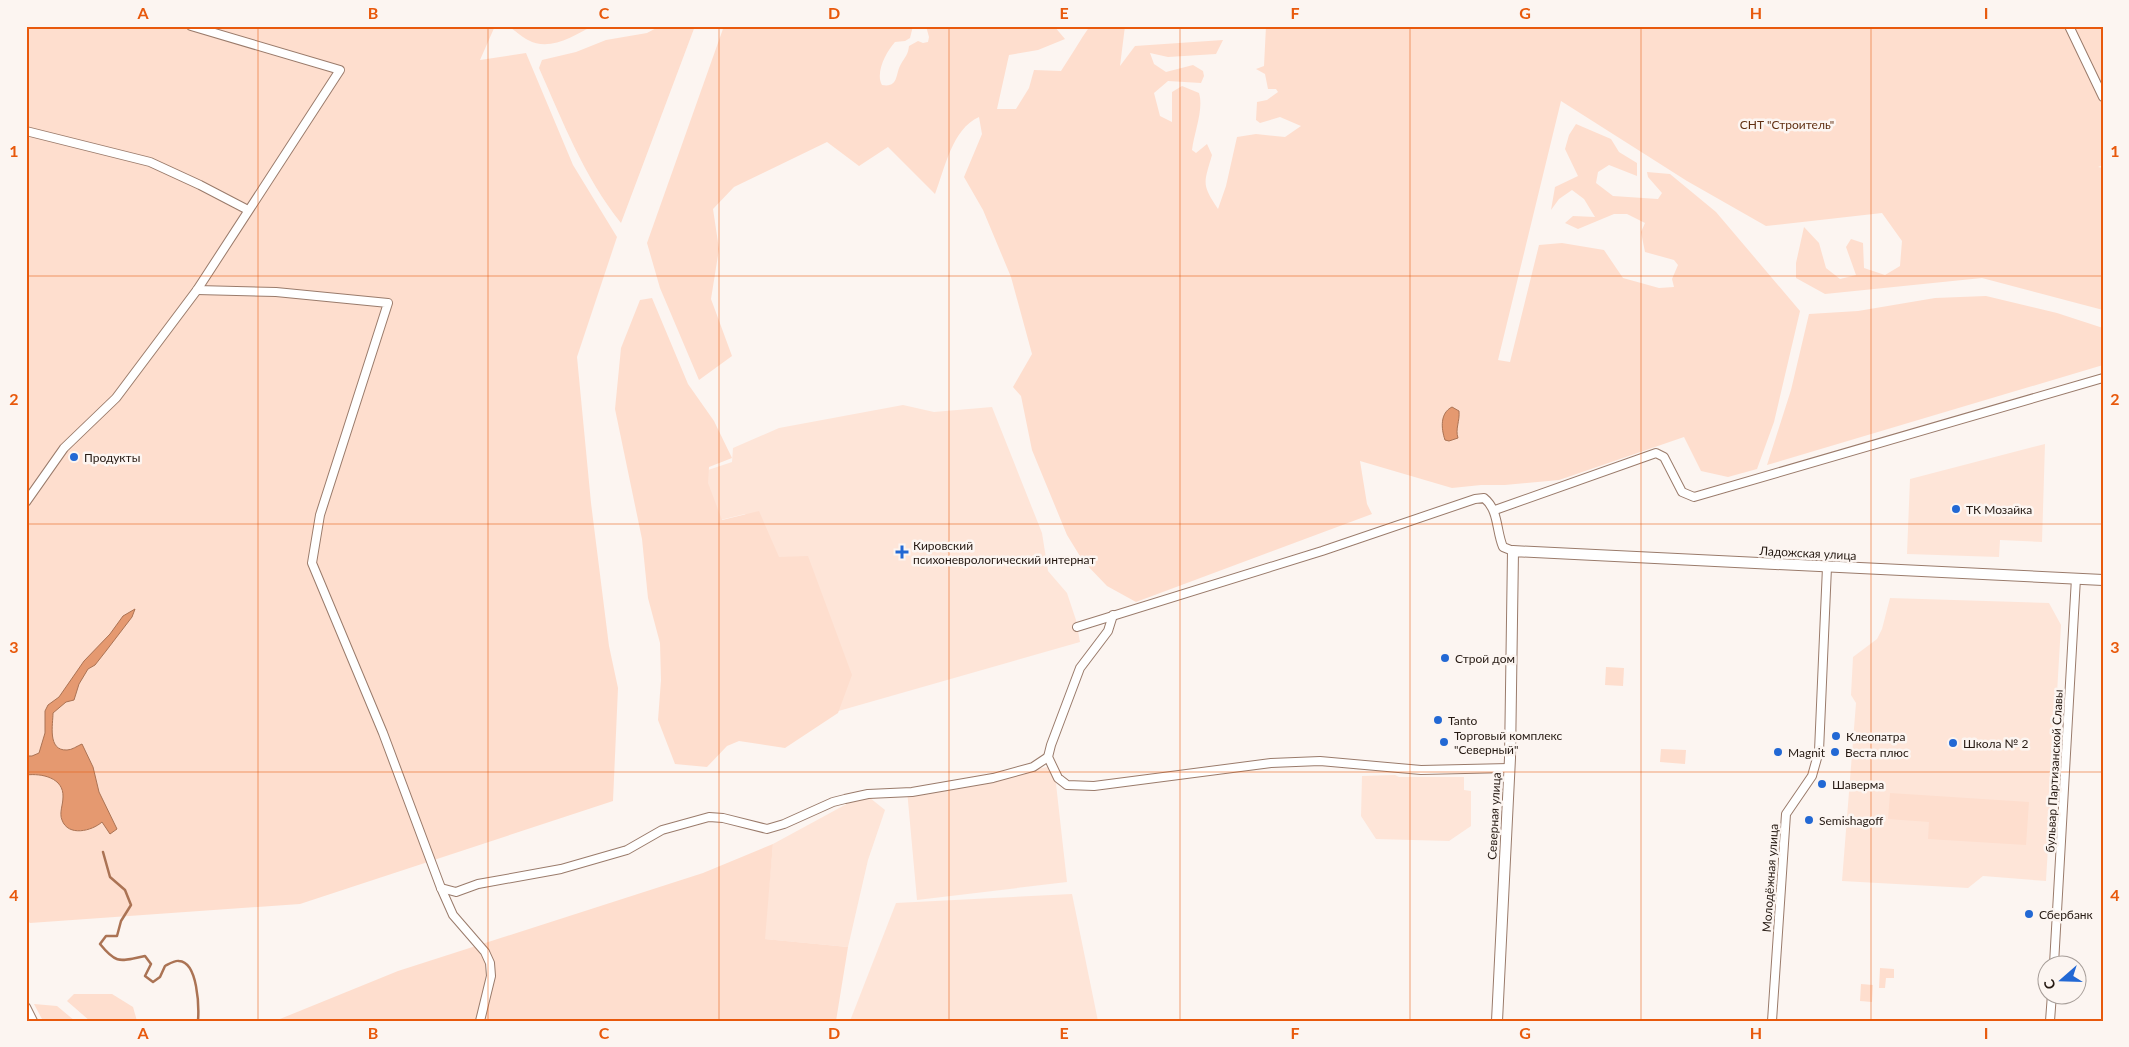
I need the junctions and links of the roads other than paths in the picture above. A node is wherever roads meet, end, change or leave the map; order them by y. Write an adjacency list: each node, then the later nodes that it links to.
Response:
1 (191, 26): 5 (street)
2 (2069, 26): 3 (street)
3 (2103, 98)
4 (26, 131): 5 (street)
5 (248, 210): 6 (street)
6 (197, 290): 8 (street); 18 (street)
7 (2103, 378): 9 (street)
8 (26, 502)
9 (1494, 510): 10 (street); 14 (street)
10 (1513, 551): 11 (street, Ладожская улица); 17 (street, Северная улица)
11 (1827, 567): 12 (street, Ладожская улица); 25 (street, Молодёжная улица)
12 (2076, 578): 13 (street, Ладожская улица); 19 (street, бульвар Партизанской Славы)
13 (2103, 580)
14 (1114, 615): 15 (street); 16 (street)
15 (1077, 627)
16 (1048, 758): 17 (street); 18 (street)
17 (1509, 768): 24 (street, Северная улица)
18 (441, 888): 23 (street)
19 (2055, 954)
20 (2051, 1004): 26 (street)
21 (26, 1007): 22 (street)
22 (33, 1021)
23 (480, 1021)
24 (1497, 1021)
25 (1772, 1021)
26 (2050, 1021)

